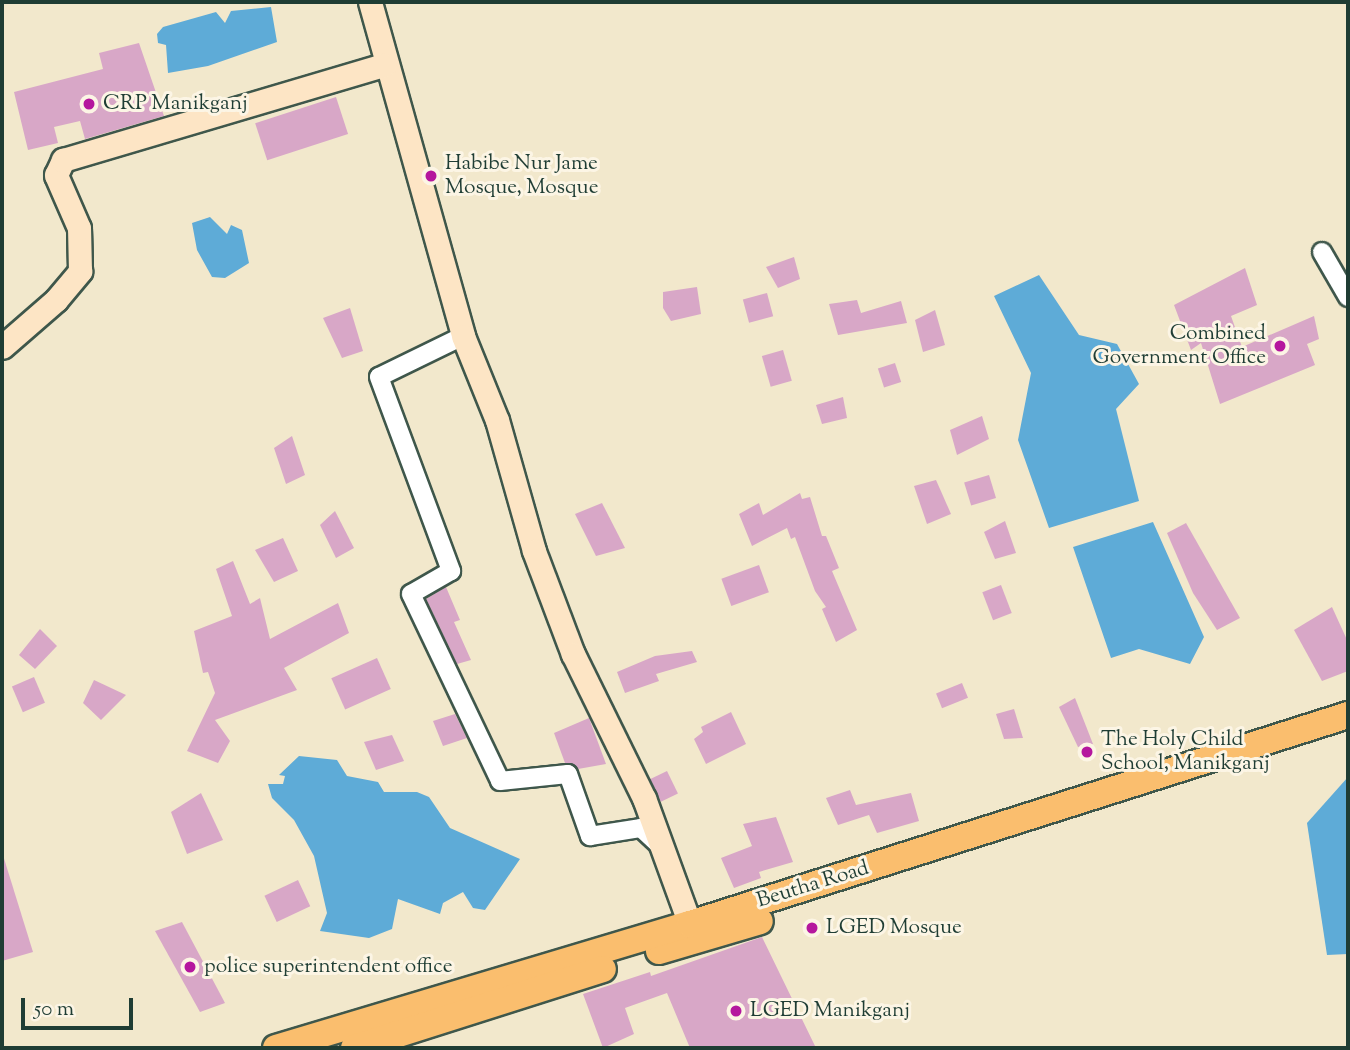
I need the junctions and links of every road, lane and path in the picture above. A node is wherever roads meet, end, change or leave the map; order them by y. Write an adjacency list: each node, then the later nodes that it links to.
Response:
1 (370, 2): 2 (street)
2 (384, 65): 5 (street); 6 (street)
3 (1322, 252): 4 (street)
4 (1348, 297)
5 (463, 336): 9 (street); 9 (street)
6 (2, 347)
7 (1348, 715): 10 (main road, Beutha Road)
8 (1348, 733): 10 (main road, Beutha Road)
9 (662, 849): 10 (street)
10 (693, 932): 11 (main road, Beutha Road); 12 (main road, Beutha Road)
11 (276, 1048)
12 (354, 1048)

